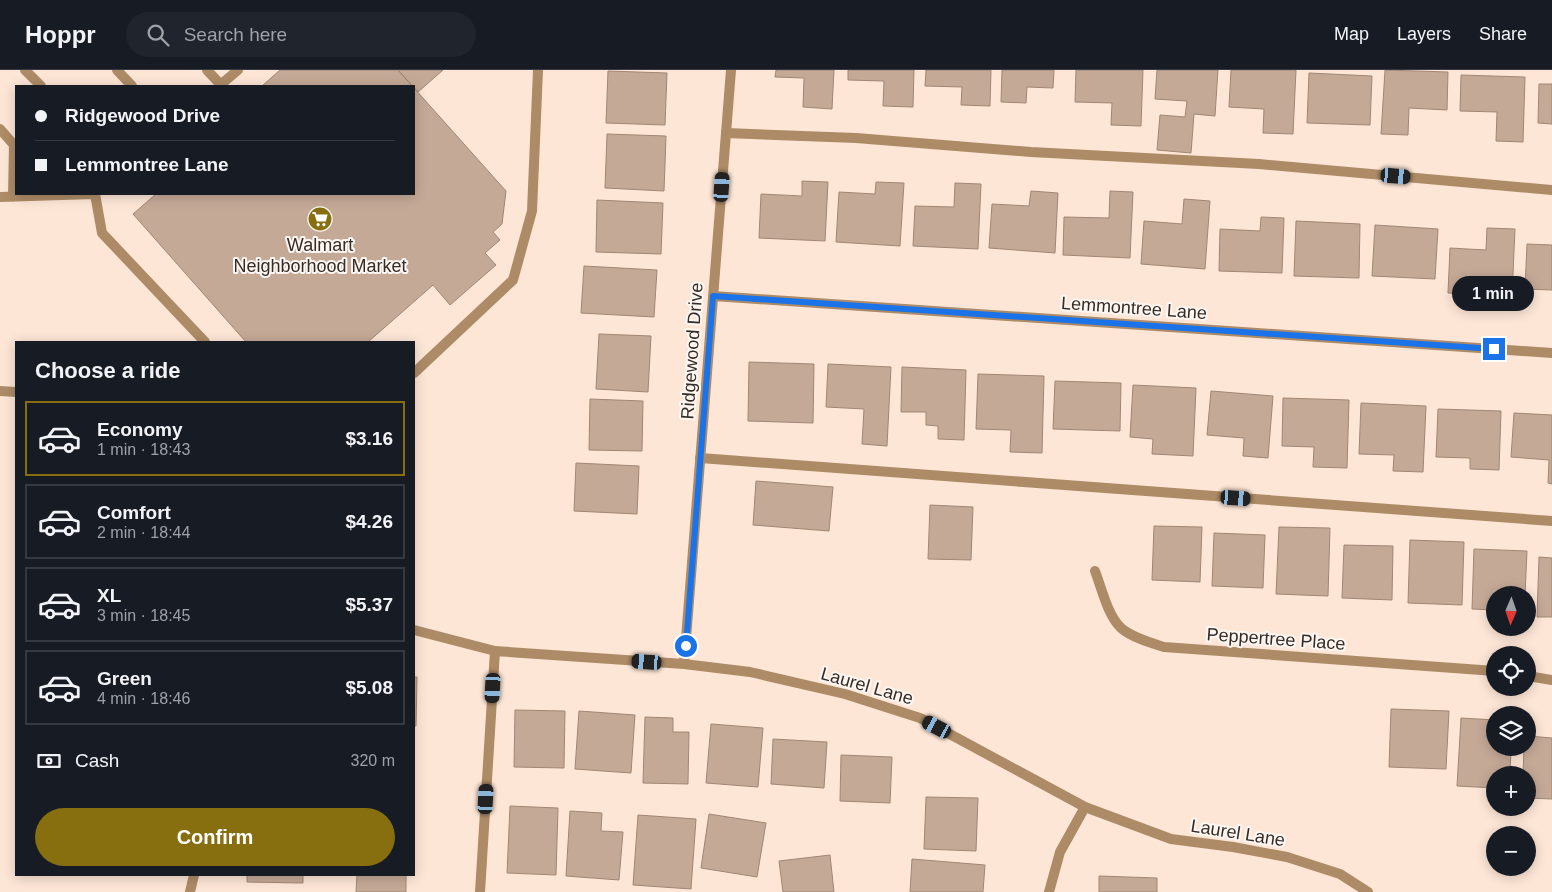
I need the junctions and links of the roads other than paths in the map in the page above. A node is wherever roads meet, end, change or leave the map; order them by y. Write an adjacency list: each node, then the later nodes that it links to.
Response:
1 (26, 70): 7 (street)
2 (117, 70): 8 (street)
3 (207, 70): 9 (street)
4 (238, 70): 10 (street)
5 (538, 70): 21 (street)
6 (731, 70): 12 (street, Ridgewood Drive)
7 (39, 85)
8 (131, 85)
9 (219, 85)
10 (221, 85)
11 (0, 129): 17 (street)
12 (726, 132): 13 (street); 18 (street, Ridgewood Drive)
13 (1552, 190)
14 (67, 195): 17 (street)
15 (94, 195): 19 (street)
16 (0, 197): 17 (street)
17 (12, 197)
18 (713, 296): 20 (street, Lemmontree Lane); 24 (street, Ridgewood Drive)
19 (204, 341)
20 (1552, 353)
21 (415, 372)
22 (0, 391): 23 (street)
23 (15, 392)
24 (700, 458): 25 (street); 29 (street, Ridgewood Drive)
25 (1552, 521)
26 (1095, 571): 30 (street, Peppertree Place)
27 (415, 630): 28 (street, Laurel Lane)
28 (495, 651): 29 (street, Laurel Lane); 36 (street)
29 (684, 664): 33 (street, Laurel Lane)
30 (1486, 670)
31 (1536, 677): 32 (street)
32 (1552, 680)
33 (1085, 807): 37 (street); 38 (street, Laurel Lane)
34 (194, 876): 35 (street)
35 (190, 892)
36 (480, 892)
37 (1049, 892)
38 (1368, 892)

